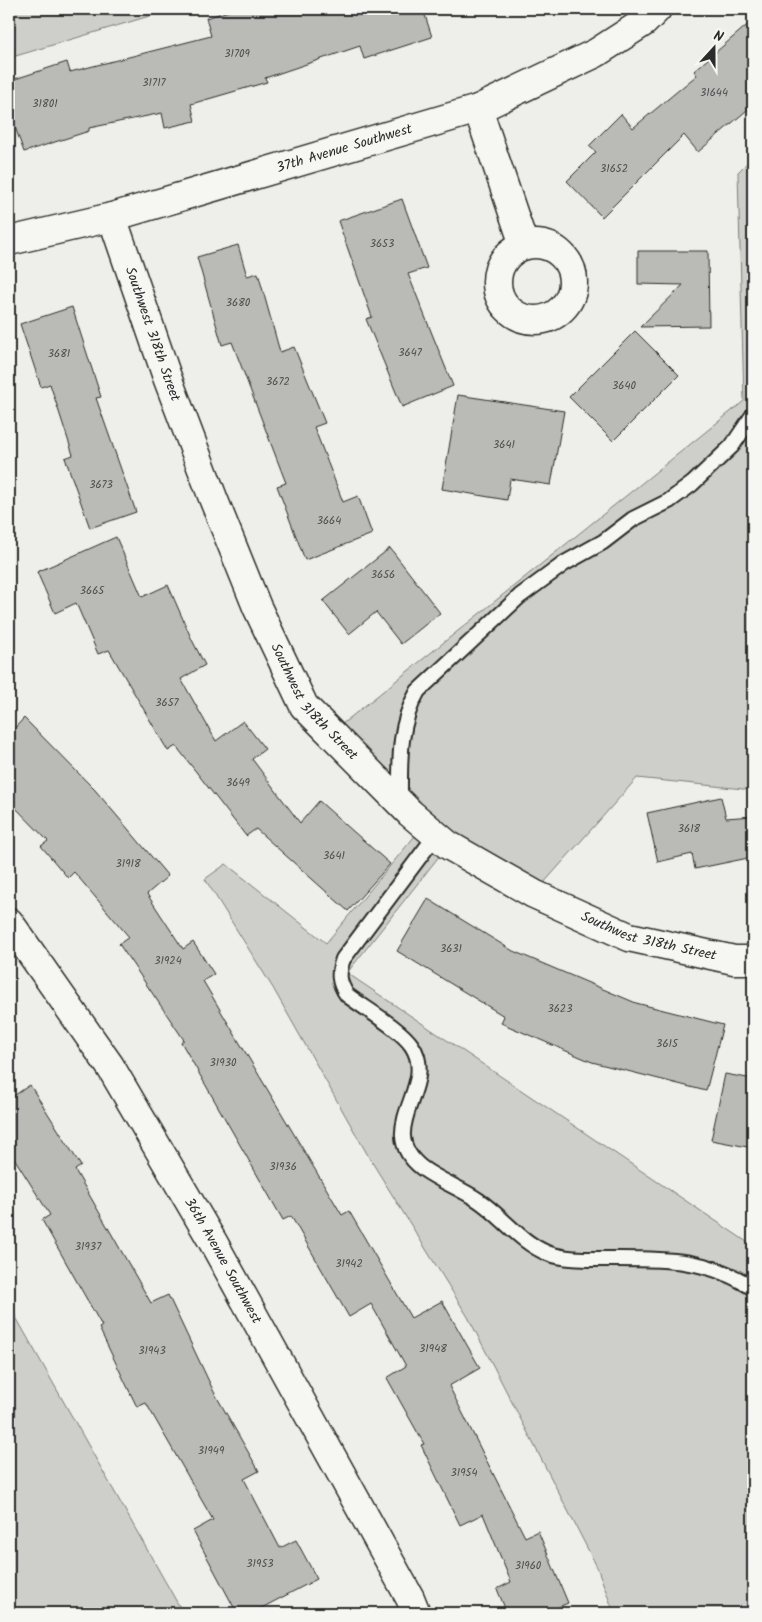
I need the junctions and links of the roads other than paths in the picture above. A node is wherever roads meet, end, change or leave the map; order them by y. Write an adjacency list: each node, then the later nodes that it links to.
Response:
1 (658, 9): 2 (street, 37th Avenue Southwest)
2 (478, 109): 3 (street, 37th Avenue Southwest); 5 (street)
3 (112, 217): 4 (street, 37th Avenue Southwest); 7 (street, Southwest 318th Street)
4 (9, 241)
5 (524, 245)
6 (753, 416): 7 (lane)
7 (400, 803): 8 (street, Southwest 318th Street)
8 (436, 835): 10 (street, Southwest 318th Street); 11 (lane)
9 (9, 922): 12 (street, 36th Avenue Southwest)
10 (753, 960)
11 (753, 1288)
12 (416, 1613)

